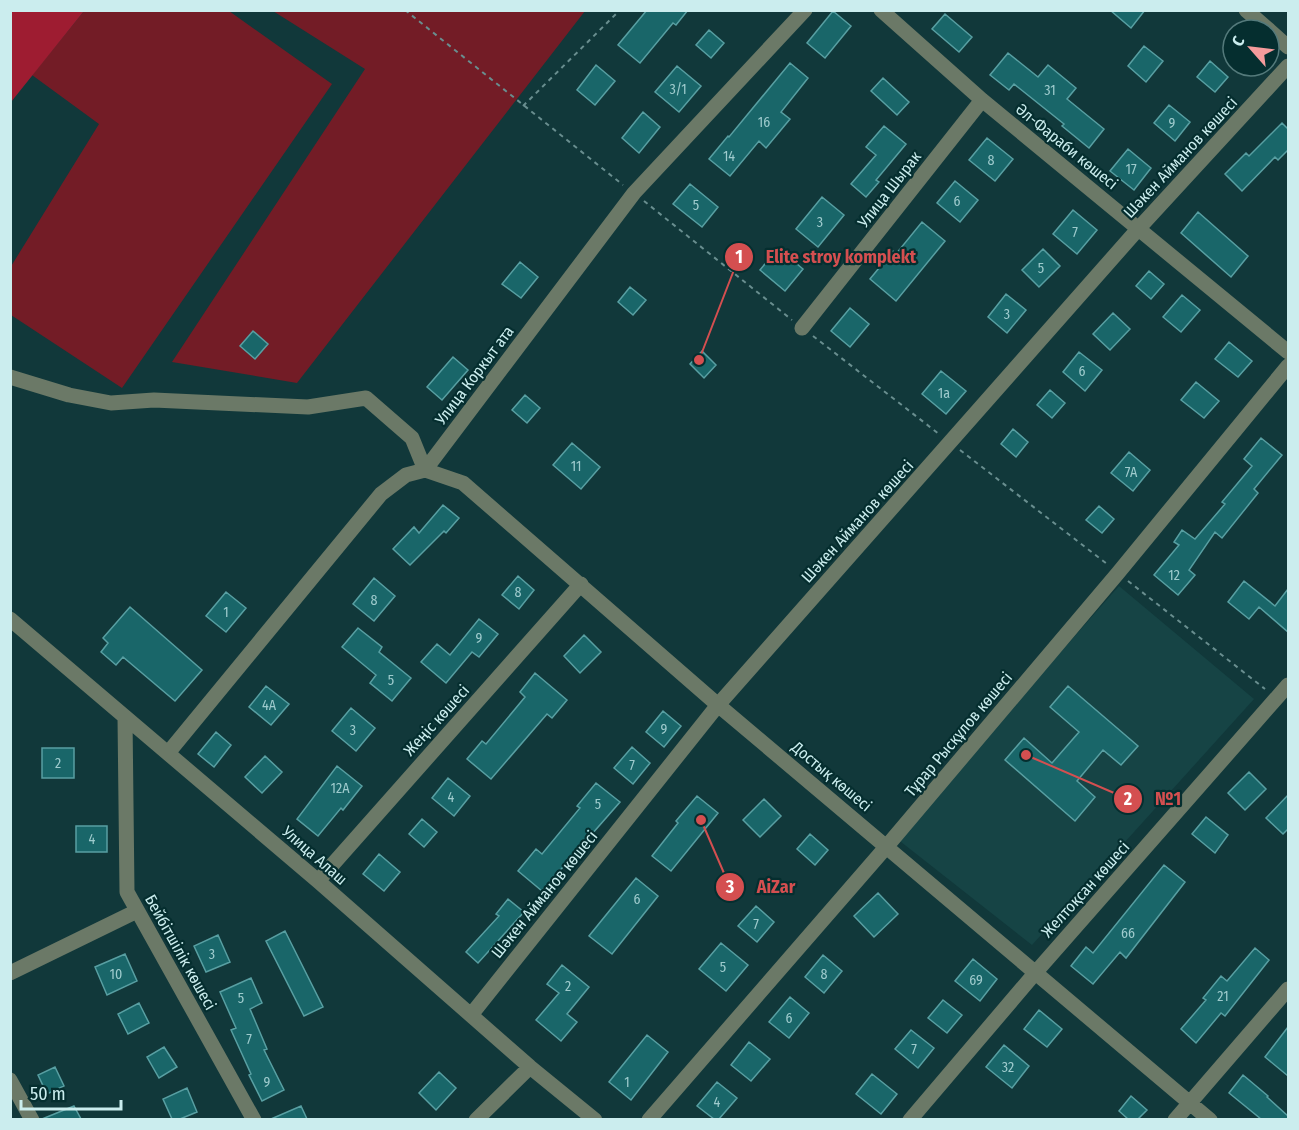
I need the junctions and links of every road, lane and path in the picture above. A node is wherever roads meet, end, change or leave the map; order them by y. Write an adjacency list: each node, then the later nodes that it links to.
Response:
1 (405, 10): 7 (path)
2 (620, 10): 7 (path)
3 (805, 10): 8 (street, Улица Коркыт ата)
4 (880, 10): 6 (street, Әл-Фараби көшесі)
5 (1288, 66): 9 (street, Шәкен Айманов көшесі)
6 (982, 100): 9 (street, Әл-Фараби көшесі); 10 (street, Улица Шырак)
7 (523, 106): 8 (path)
8 (634, 193): 10 (path); 15 (street, Улица Коркыт ата)
9 (1139, 228): 11 (street, Әл-Фараби көшесі); 14 (street, Шәкен Айманов көшесі)
10 (802, 328): 14 (path)
11 (1288, 352)
12 (1288, 366): 16 (street, Тұрар Рысқұлов көшесі)
13 (10, 377): 15 (street)
14 (951, 443): 16 (path); 21 (street, Шәкен Айманов көшесі)
15 (425, 470): 17 (street, Достық көшесі); 23 (street)
16 (1118, 573): 20 (path); 24 (street, Тұрар Рысқұлов көшесі)
17 (581, 584): 21 (street, Достық көшесі); 25 (street, Жеңіс көшесі)
18 (10, 620): 22 (street, Улица Алаш)
19 (1288, 685): 20 (street, Желтоқсан көшесі)
20 (1277, 699): 27 (street, Желтоқсан көшесі)
21 (718, 705): 24 (street, Достық көшесі); 30 (street, Шәкен Айманов көшесі)
22 (125, 717): 23 (street, Улица Алаш); 26 (street, Бейбітшілік көшесі)
23 (168, 753): 25 (street, Улица Алаш)
24 (887, 846): 27 (street, Достық көшесі); 38 (street, Тұрар Рысқұлов көшесі)
25 (318, 881): 30 (street, Улица Алаш)
26 (136, 911): 28 (street); 35 (street, Бейбітшілік көшесі)
27 (1036, 972): 33 (street, Достық көшесі); 39 (street, Желтоқсан көшесі)
28 (10, 973)
29 (1288, 989): 33 (street)
30 (471, 1015): 31 (street, Улица Алаш)
31 (530, 1067): 36 (street); 37 (street, Улица Алаш)
32 (10, 1080): 34 (street)
33 (1190, 1102): 40 (street); 41 (street, Достық көшесі)
34 (32, 1119)
35 (254, 1119)
36 (476, 1119)
37 (595, 1119)
38 (649, 1119)
39 (910, 1119)
40 (1175, 1119)
41 (1210, 1119)

